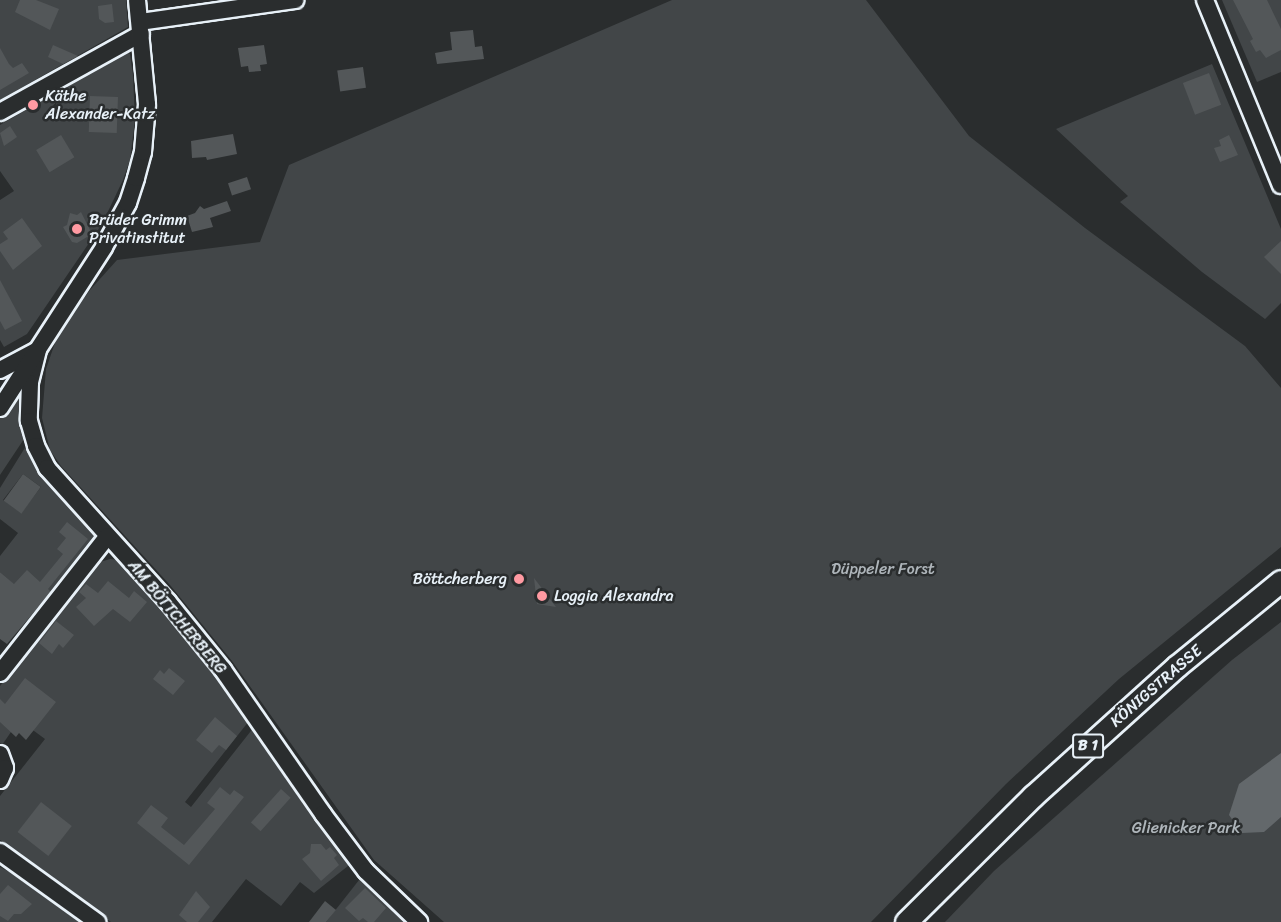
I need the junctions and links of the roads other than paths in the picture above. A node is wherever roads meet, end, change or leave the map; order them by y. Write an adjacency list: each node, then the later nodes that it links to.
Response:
1 (137, 0): 4 (street)
2 (295, 0): 4 (street)
3 (1205, 0): 6 (street)
4 (140, 28): 5 (street); 7 (street)
5 (0, 112)
6 (1281, 185)
7 (38, 350): 8 (street); 9 (street); 10 (street, AM BÖTTCHERBERG)
8 (0, 370)
9 (0, 408)
10 (108, 536): 12 (street); 17 (street, AM BÖTTCHERBERG)
11 (1281, 581): 18 (main road, KÖNIGSTRASSE / B 1)
12 (0, 673)
13 (0, 754): 14 (street)
14 (0, 780)
15 (0, 852): 16 (street)
16 (97, 922)
17 (419, 922)
18 (906, 922)

